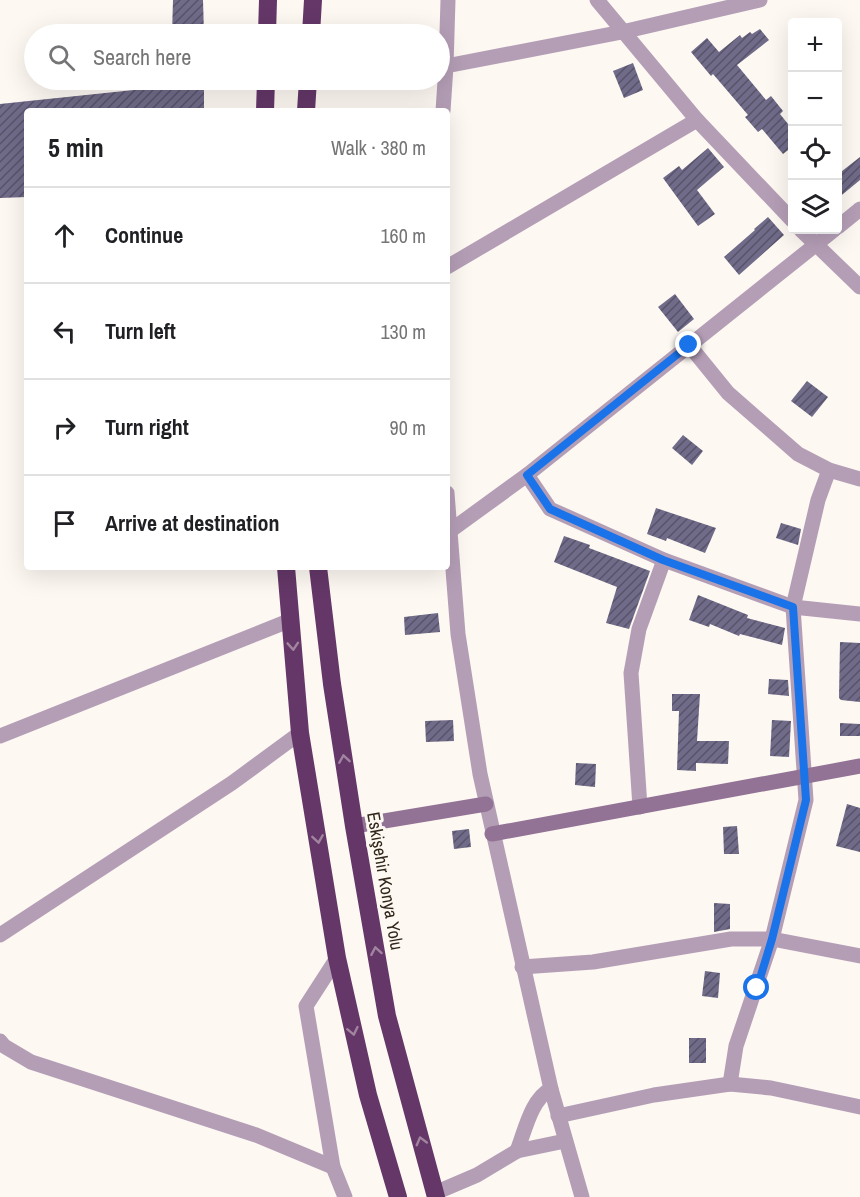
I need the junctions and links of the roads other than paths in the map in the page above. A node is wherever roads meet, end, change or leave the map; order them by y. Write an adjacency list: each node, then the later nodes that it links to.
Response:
1 (268, 0): 6 (highway)
2 (314, 0): 7 (highway)
3 (448, 0): 8 (street)
4 (597, 0): 9 (street)
5 (760, 0): 9 (street)
6 (267, 24)
7 (312, 24)
8 (447, 24)
9 (622, 32): 10 (street); 17 (street)
10 (450, 65)
11 (266, 90): 14 (highway)
12 (307, 90): 15 (highway)
13 (444, 90): 16 (street)
14 (265, 108)
15 (306, 108)
16 (443, 108)
17 (697, 120): 19 (street); 24 (street)
18 (860, 210): 20 (street)
19 (788, 216)
20 (842, 224)
21 (805, 234): 23 (street)
22 (828, 234): 23 (street)
23 (815, 244): 25 (street); 26 (street)
24 (450, 265)
25 (860, 287)
26 (689, 345): 27 (street); 28 (street)
27 (829, 470): 29 (street); 34 (street)
28 (527, 475): 30 (street); 31 (street)
29 (860, 479)
30 (450, 531): 41 (street)
31 (663, 560): 34 (street); 42 (street)
32 (286, 570): 36 (highway)
33 (318, 570): 43 (highway, Eskişehir Konya Yolu, one-way to 33)
34 (793, 607): 35 (street); 40 (street)
35 (860, 614)
36 (291, 620): 37 (highway, one-way to 37); 38 (street)
37 (300, 733): 45 (street); 48 (highway, one-way to 48)
38 (0, 736)
39 (860, 766): 40 (street)
40 (803, 775): 42 (street); 46 (street)
41 (486, 804): 43 (street); 44 (street)
42 (640, 807): 44 (street)
43 (354, 826): 58 (highway, Eskişehir Konya Yolu, one-way to 43)
44 (492, 834): 49 (street)
45 (0, 935)
46 (772, 939): 47 (street); 49 (street); 51 (street)
47 (860, 956)
48 (337, 958): 57 (street); 60 (highway, one-way to 60)
49 (522, 967): 52 (street)
50 (0, 1041): 57 (street)
51 (730, 1084): 53 (street); 54 (street)
52 (551, 1089): 54 (street); 56 (street)
53 (860, 1107)
54 (558, 1116): 55 (street)
55 (565, 1141): 56 (street); 61 (street)
56 (517, 1151): 58 (street)
57 (333, 1167): 59 (street)
58 (436, 1195)
59 (345, 1197)
60 (398, 1197)
61 (582, 1197)

